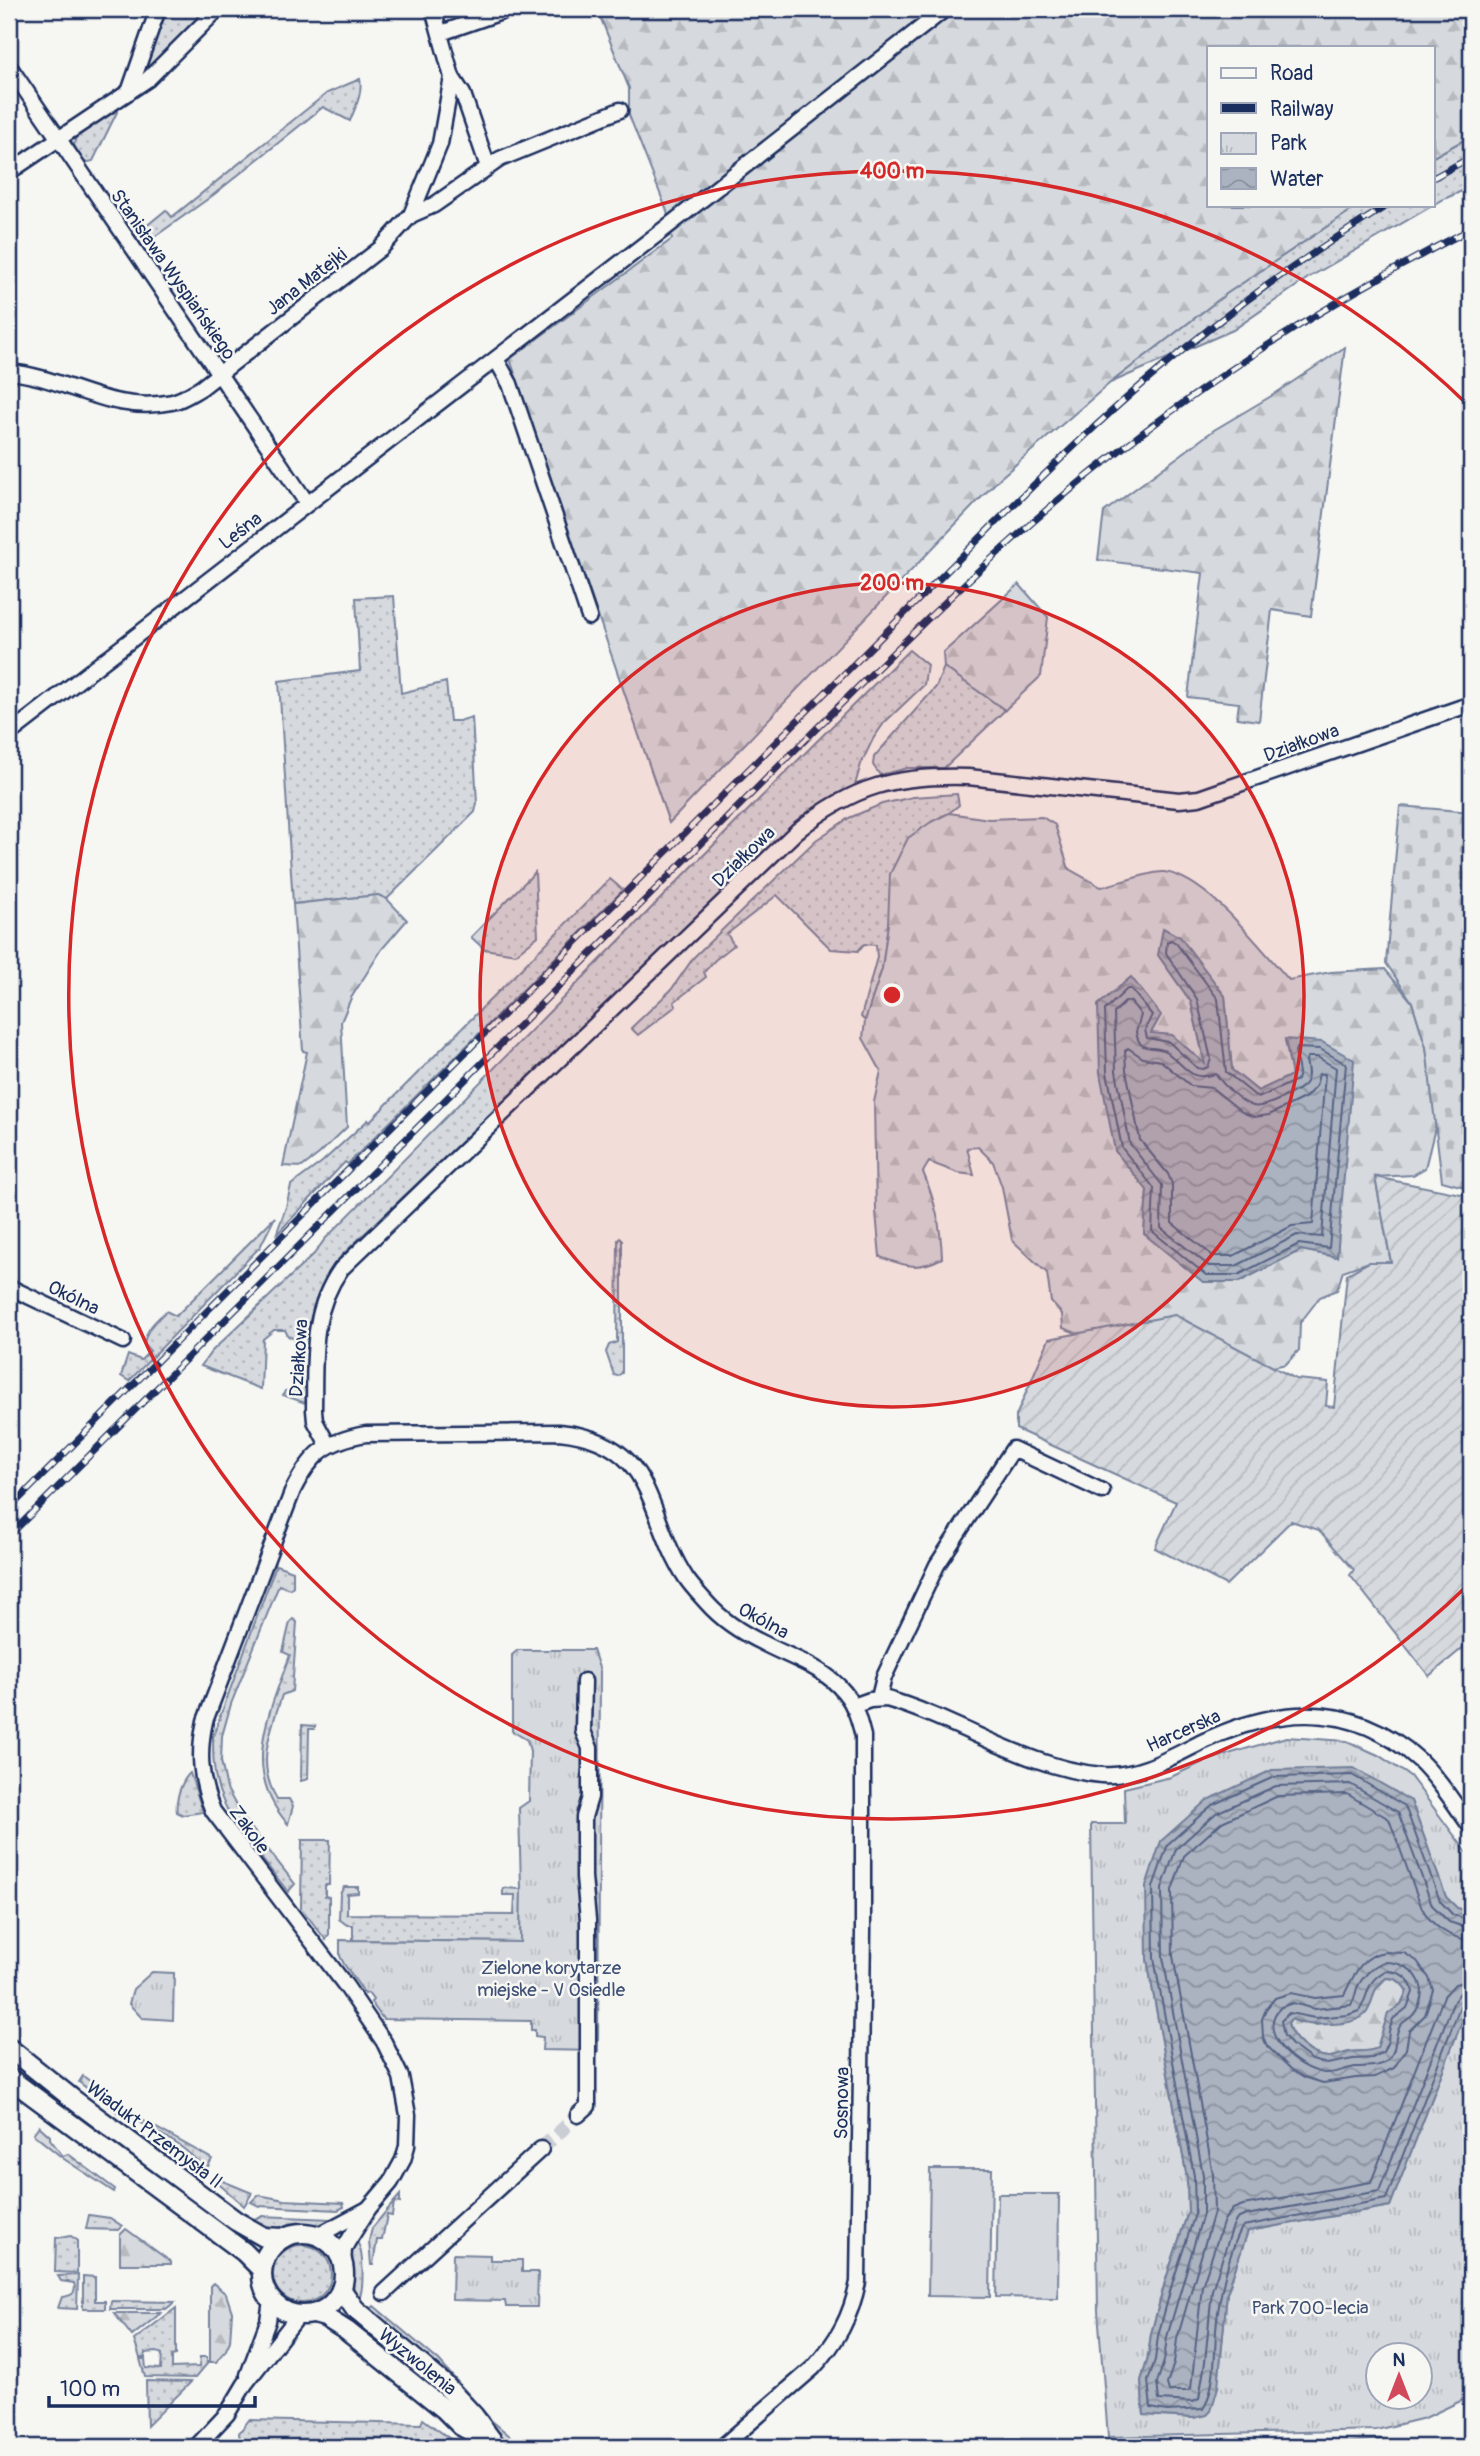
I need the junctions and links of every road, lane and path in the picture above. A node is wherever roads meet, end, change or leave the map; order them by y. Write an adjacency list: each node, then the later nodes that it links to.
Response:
1 (159, 9): 9 (street)
2 (218, 9): 9 (street)
3 (433, 9): 6 (street, Jana Matejki)
4 (510, 9): 6 (street)
5 (945, 9): 15 (street, Leśna)
6 (441, 33): 8 (street, Jana Matejki)
7 (9, 66): 11 (street, Stanisława Wyspiańskiego)
8 (452, 77): 12 (street, Jana Matejki); 14 (street, Jana Matejki)
9 (129, 92): 11 (street)
10 (620, 110): 12 (street)
11 (59, 139): 13 (street); 17 (street, Stanisława Wyspiańskiego)
12 (488, 167): 14 (street, Jana Matejki)
13 (9, 172)
14 (411, 215): 17 (street, Jana Matejki)
15 (496, 359): 18 (street, Leśna); 19 (street)
16 (9, 372): 17 (street, Jana Matejki)
17 (220, 374): 18 (street, Stanisława Wyspiańskiego)
18 (307, 503): 21 (street, Leśna)
19 (589, 617)
20 (1471, 704): 24 (street, Działkowa)
21 (9, 734)
22 (9, 1287): 23 (street, Okólna)
23 (122, 1341)
24 (328, 1445): 28 (street, Okólna); 34 (street, Zakole)
25 (1102, 1490): 27 (street)
26 (584, 1682): 32 (street)
27 (879, 1699): 28 (street); 29 (street, Harcerska)
28 (853, 1706): 46 (street, Sosnowa)
29 (1471, 1827)
30 (9, 2048): 36 (main road, Wiadukt Przemysła II)
31 (9, 2078): 38 (main road)
32 (578, 2115)
33 (541, 2149): 40 (street)
34 (369, 2208): 35 (street, Zakole); 37 (street, Zakole)
35 (317, 2236): 36 (main road); 37 (main road)
36 (283, 2238): 38 (main road)
37 (342, 2264): 39 (main road)
38 (262, 2270): 41 (main road)
39 (341, 2289): 42 (main road); 44 (main road, Wyzwolenia)
40 (384, 2293)
41 (271, 2300): 42 (main road); 43 (street)
42 (306, 2314): 43 (street); 44 (main road, Wyzwolenia)
43 (245, 2384): 45 (street)
44 (495, 2446)
45 (196, 2447)
46 (722, 2447)

